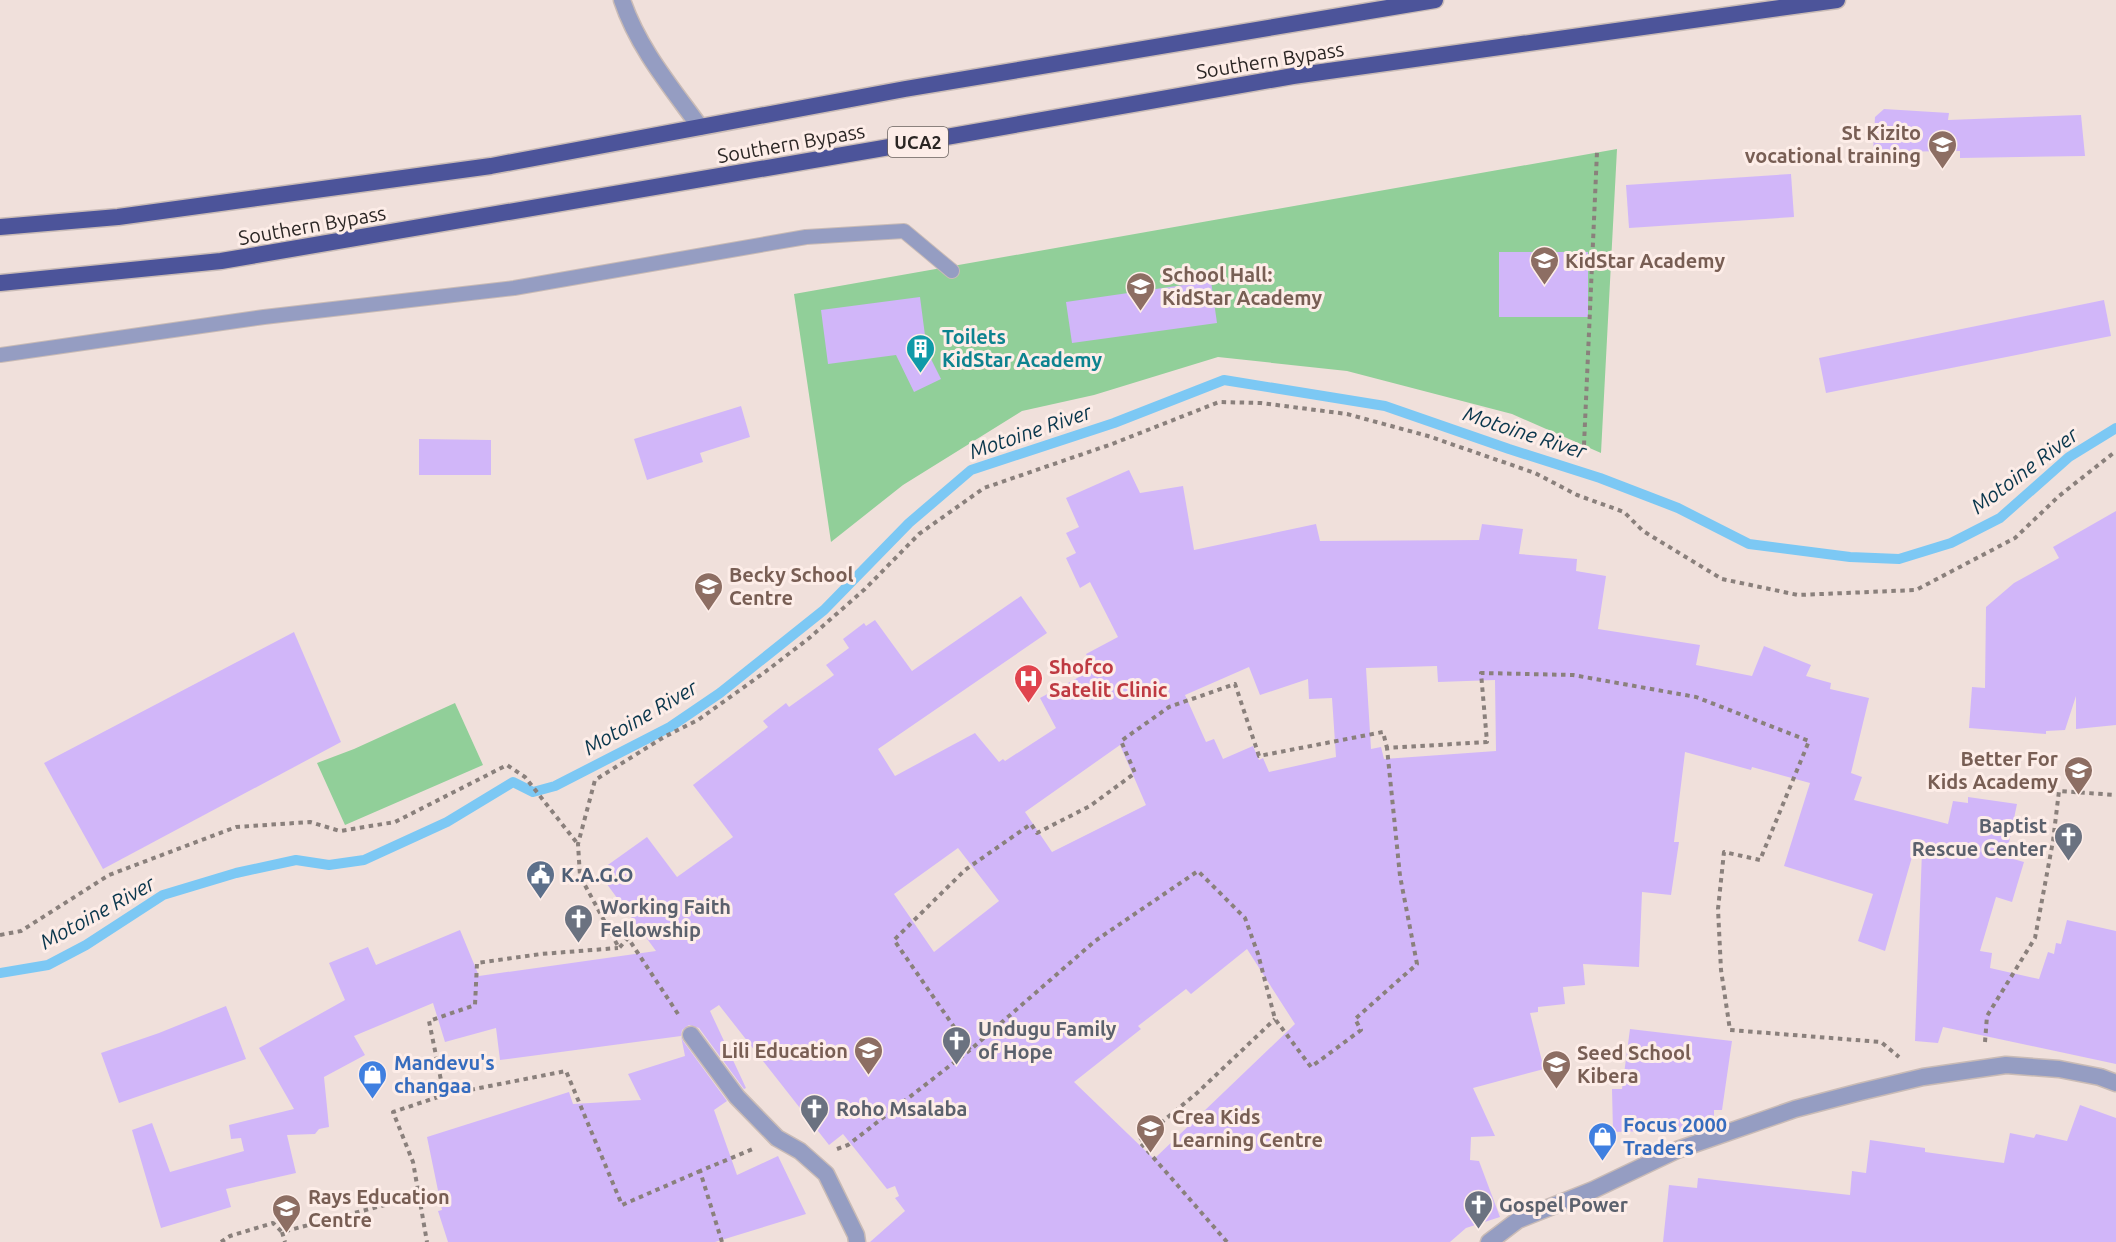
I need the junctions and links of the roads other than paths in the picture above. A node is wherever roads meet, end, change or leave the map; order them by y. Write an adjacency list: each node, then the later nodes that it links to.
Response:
1 (622, 0): 4 (street)
2 (1435, 0): 4 (highway, Southern Bypass)
3 (1837, 0): 7 (highway, Southern Bypass / UCA2)
4 (700, 127): 5 (highway, Southern Bypass)
5 (0, 227)
6 (952, 271): 8 (lane)
7 (0, 283)
8 (0, 356)
9 (691, 1035): 11 (street)
10 (2116, 1083): 12 (street)
11 (857, 1242)
12 (1489, 1242)

